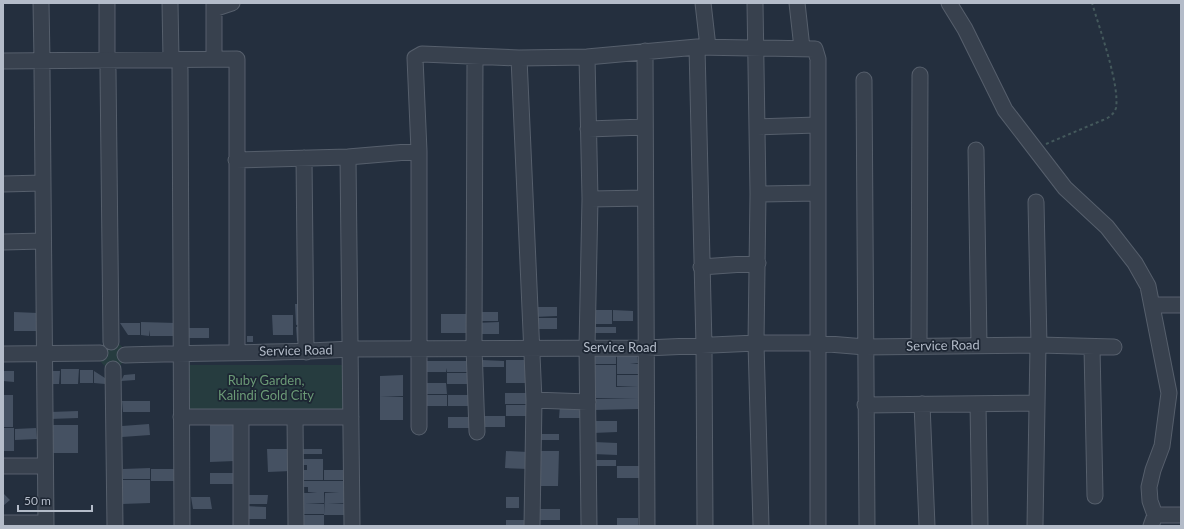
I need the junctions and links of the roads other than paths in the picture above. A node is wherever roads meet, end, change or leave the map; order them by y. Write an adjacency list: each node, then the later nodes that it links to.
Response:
1 (41, 3): 20 (street)
2 (107, 3): 21 (street)
3 (170, 3): 19 (street)
4 (232, 3): 9 (street)
5 (703, 3): 10 (street)
6 (755, 3): 11 (street)
7 (797, 3): 12 (street)
8 (949, 3): 46 (street)
9 (214, 6): 17 (street)
10 (703, 47): 11 (street); 13 (street); 45 (street)
11 (756, 48): 12 (street); 28 (street)
12 (802, 48): 26 (street)
13 (645, 51): 15 (street); 27 (street)
14 (475, 57): 16 (street); 31 (street); 55 (street)
15 (587, 57): 16 (street); 29 (street)
16 (519, 58): 56 (street)
17 (214, 59): 19 (street); 22 (street)
18 (3, 61): 20 (street)
19 (175, 64): 21 (street); 22 (street); 67 (street)
20 (42, 65): 21 (street); 23 (street); 35 (street)
21 (107, 65): 48 (street)
22 (237, 69): 34 (street)
23 (3, 70)
24 (920, 75): 51 (street)
25 (864, 80): 58 (street)
26 (817, 125): 28 (street); 37 (street)
27 (645, 127): 29 (street); 39 (street)
28 (757, 127): 38 (street)
29 (588, 128): 40 (street)
30 (976, 150): 52 (street)
31 (419, 151): 32 (street); 62 (street)
32 (348, 157): 33 (street); 61 (street)
33 (304, 158): 34 (street); 65 (street)
34 (236, 160): 64 (street)
35 (42, 183): 36 (street); 43 (street)
36 (3, 184)
37 (817, 193): 38 (street); 50 (street)
38 (758, 194): 44 (street)
39 (645, 198): 40 (street); 63 (street)
40 (590, 199): 57 (street)
41 (1036, 202): 53 (street)
42 (3, 242): 43 (street)
43 (43, 242): 69 (street)
44 (758, 263): 45 (street); 49 (street)
45 (701, 267): 54 (street)
46 (1153, 305): 47 (street); 72 (street)
47 (1181, 305)
48 (112, 342): 66 (street); 70 (street)
49 (756, 343): 50 (street, Service Road); 54 (street, Service Road); 101 (street)
50 (817, 343): 58 (street, Service Road); 102 (street)
51 (920, 345): 52 (street, Service Road); 58 (street, Service Road)
52 (979, 345): 53 (street, Service Road)
53 (1038, 345): 59 (street, Service Road); 75 (street)
54 (704, 346): 63 (street, Service Road); 100 (street)
55 (474, 347): 56 (street, Service Road); 62 (street, Service Road); 84 (street)
56 (532, 347): 57 (street, Service Road); 73 (street)
57 (587, 347): 63 (street, Service Road); 74 (street)
58 (864, 347): 76 (street)
59 (1092, 347): 60 (street, Service Road); 87 (street)
60 (1114, 347)
61 (350, 348): 62 (street, Service Road); 65 (street, Service Road); 82 (street)
62 (419, 348): 83 (street)
63 (646, 348): 99 (street)
64 (237, 352): 65 (street, Service Road); 67 (street, Service Road)
65 (306, 352)
66 (100, 353): 69 (street); 71 (street)
67 (180, 353): 70 (street, Service Road); 79 (street)
68 (3, 354): 69 (street)
69 (44, 354): 86 (street)
70 (125, 355): 71 (street)
71 (112, 369): 92 (street)
72 (1175, 390): 89 (street)
73 (534, 400): 74 (street); 97 (street)
74 (588, 402): 98 (street)
75 (1037, 403): 78 (street); 106 (street)
76 (865, 404): 77 (street); 103 (street)
77 (922, 404): 78 (street); 104 (street)
78 (978, 404): 105 (street)
79 (181, 417): 80 (street); 93 (street)
80 (241, 417): 81 (street); 94 (street)
81 (295, 417): 82 (street); 95 (street)
82 (351, 417): 96 (street)
83 (419, 427)
84 (477, 432)
85 (3, 466): 86 (street)
86 (45, 466): 91 (street)
87 (1095, 496)
88 (1181, 515): 89 (street)
89 (1153, 520)
90 (3, 523): 91 (street)
91 (46, 524)
92 (114, 526)
93 (182, 526)
94 (241, 526)
95 (296, 526)
96 (352, 526)
97 (532, 526)
98 (589, 526)
99 (647, 526)
100 (705, 526)
101 (761, 526)
102 (818, 526)
103 (867, 526)
104 (927, 526)
105 (980, 526)
106 (1035, 526)

